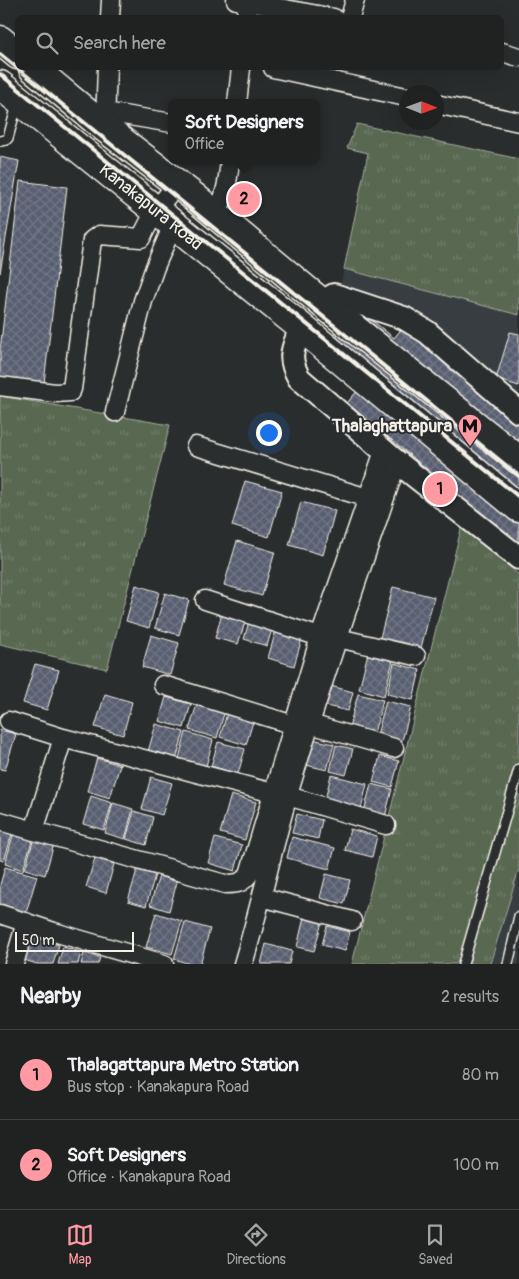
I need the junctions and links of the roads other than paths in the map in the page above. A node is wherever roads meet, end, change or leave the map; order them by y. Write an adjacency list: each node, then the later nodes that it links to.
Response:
1 (111, 0): 4 (street)
2 (355, 0): 6 (street)
3 (245, 5): 5 (street)
4 (110, 15)
5 (313, 15)
6 (351, 15)
7 (0, 40): 8 (highway)
8 (15, 52)
9 (504, 52): 10 (street)
10 (519, 56)
11 (36, 70): 19 (highway, Kanakapura Road)
12 (107, 70): 19 (street)
13 (241, 70): 17 (street)
14 (282, 70): 16 (street)
15 (9, 92): 22 (lane); 26 (highway, Kanakapura Road)
16 (399, 95)
17 (237, 99)
18 (444, 106): 20 (street)
19 (105, 120): 21 (street); 24 (highway, Kanakapura Road)
20 (519, 122)
21 (168, 124)
22 (0, 141)
23 (230, 164): 25 (street)
24 (176, 184): 25 (highway, Kanakapura Road); 26 (street)
25 (214, 215): 27 (highway, Kanakapura Road)
26 (164, 218): 28 (highway, Kanakapura Road); 29 (street); 30 (street)
27 (322, 303): 31 (street); 34 (highway, Kanakapura Road)
28 (301, 327): 33 (street); 36 (highway, Kanakapura Road)
29 (0, 386)
30 (116, 412)
31 (519, 412)
32 (196, 446): 35 (street)
33 (390, 457): 35 (street); 37 (street); 39 (street)
34 (519, 460)
35 (368, 498): 39 (street)
36 (519, 508)
37 (519, 558)
38 (205, 600): 39 (street)
39 (329, 638): 40 (street); 43 (street)
40 (416, 656)
41 (163, 685): 43 (street)
42 (9, 722): 44 (street)
43 (302, 724): 45 (street); 47 (street)
44 (63, 738): 47 (street); 50 (street)
45 (394, 748)
46 (519, 769): 59 (lane)
47 (281, 795): 49 (street); 50 (street); 51 (street)
48 (0, 821): 50 (street)
49 (386, 825)
50 (34, 831)
51 (262, 897): 54 (street); 58 (street)
52 (0, 914): 55 (street)
53 (519, 916): 60 (lane)
54 (352, 921)
55 (26, 922): 56 (street); 57 (street)
56 (14, 964)
57 (164, 964)
58 (243, 964)
59 (463, 964)
60 (508, 964)

